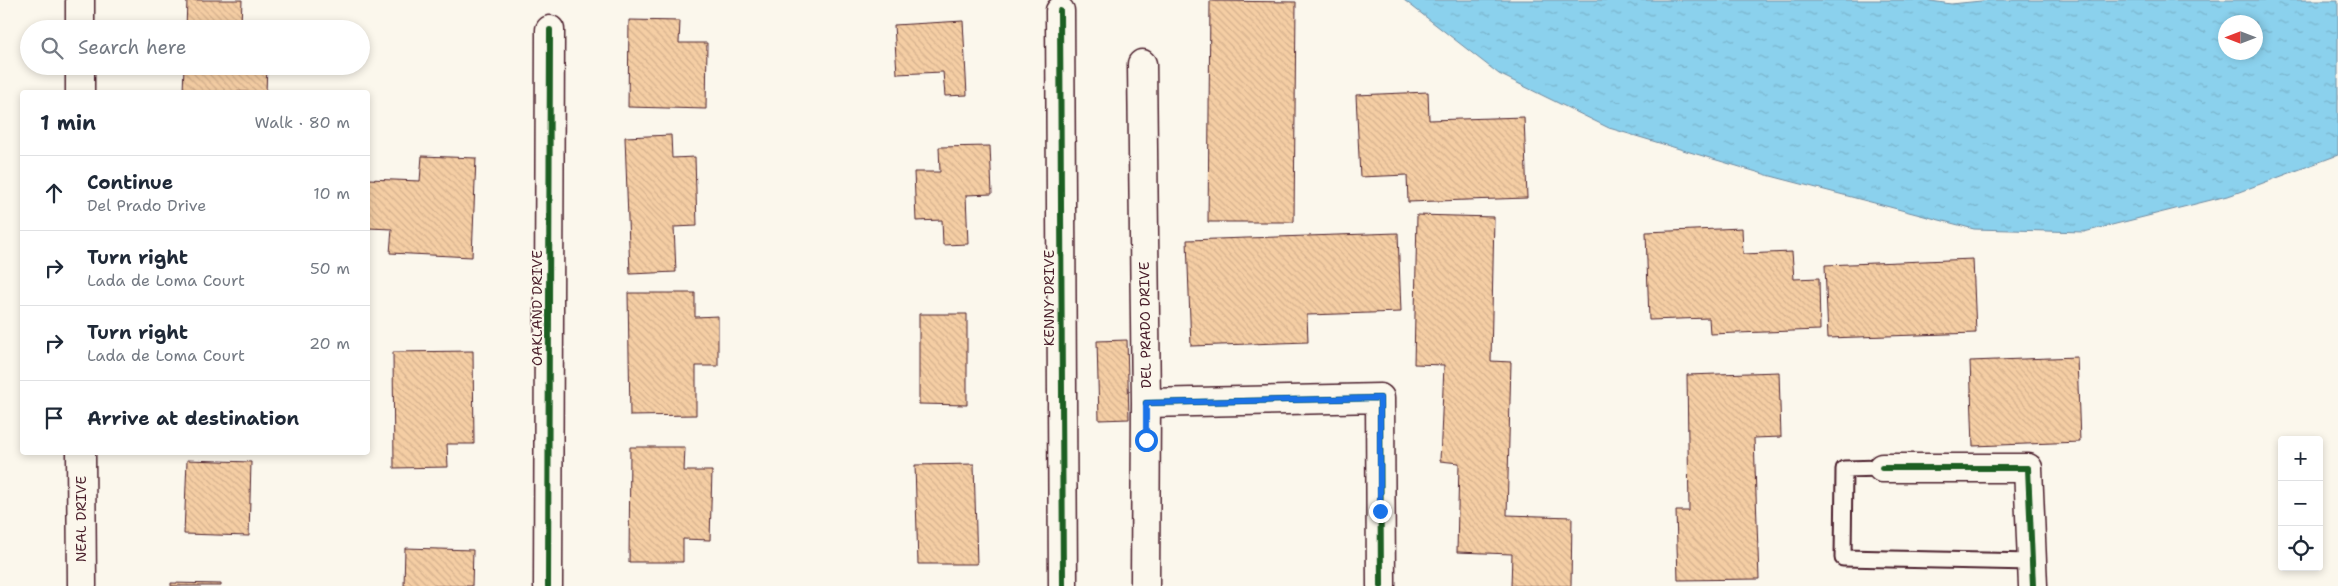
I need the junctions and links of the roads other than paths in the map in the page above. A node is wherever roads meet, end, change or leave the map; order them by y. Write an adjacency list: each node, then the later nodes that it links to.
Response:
1 (80, 0): 3 (street)
2 (1060, 11): 14 (street, KENNY DRIVE)
3 (80, 20)
4 (550, 30): 13 (street, OAKLAND DRIVE)
5 (1142, 64): 8 (street, DEL PRADO DRIVE)
6 (80, 75): 7 (street)
7 (80, 90)
8 (1146, 403): 15 (street, DEL PRADO DRIVE); 16 (street)
9 (81, 455): 12 (street, NEAL DRIVE)
10 (1882, 468): 11 (street); 11 (lane)
11 (2032, 574)
12 (82, 586)
13 (548, 586)
14 (1062, 586)
15 (1145, 586)
16 (1381, 586)

